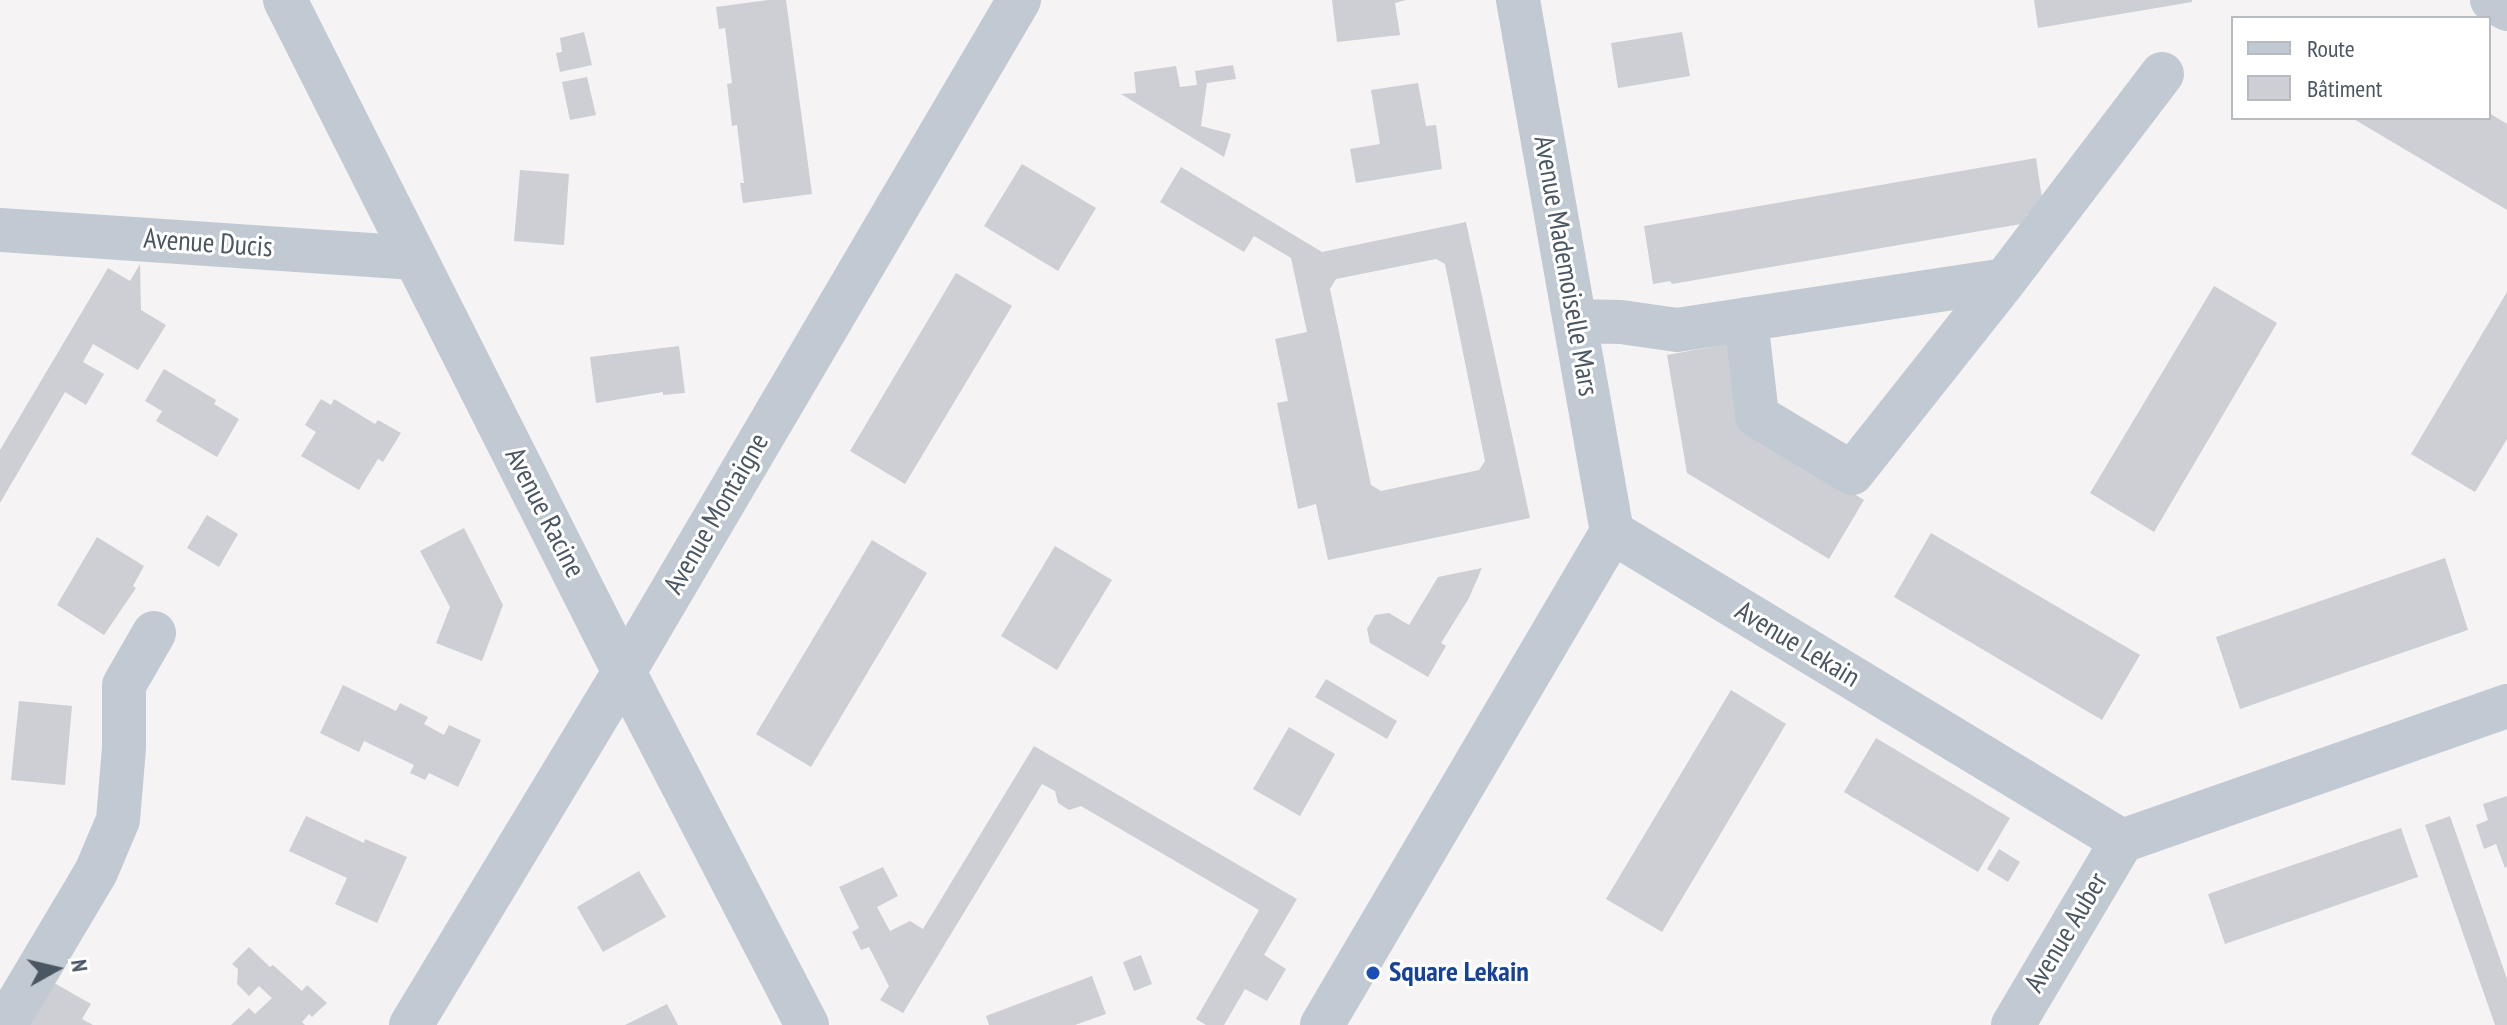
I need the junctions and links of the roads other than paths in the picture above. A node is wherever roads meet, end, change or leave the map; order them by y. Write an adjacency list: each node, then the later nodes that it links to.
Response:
1 (285, 0): 8 (street, Avenue Racine)
2 (1019, 0): 14 (street, Avenue Montaigne)
3 (1518, 0): 11 (street, Avenue Mademoiselle Mars)
4 (2492, 0): 5 (street)
5 (2507, 9)
6 (2162, 74): 9 (street)
7 (0, 230): 8 (street, Avenue Ducis)
8 (415, 258): 14 (street, Avenue Racine)
9 (2005, 280): 10 (street); 10 (street)
10 (1746, 319): 11 (street)
11 (1575, 321): 12 (street, Avenue Mademoiselle Mars)
12 (1612, 532): 16 (street, Avenue Lekain); 20 (street)
13 (154, 633): 17 (street)
14 (624, 672): 18 (street, Avenue Montaigne); 19 (street, Avenue Racine)
15 (2507, 706): 16 (street)
16 (2122, 841): 21 (street, Avenue Auber)
17 (5, 1025)
18 (411, 1025)
19 (807, 1025)
20 (1322, 1025)
21 (2013, 1025)

